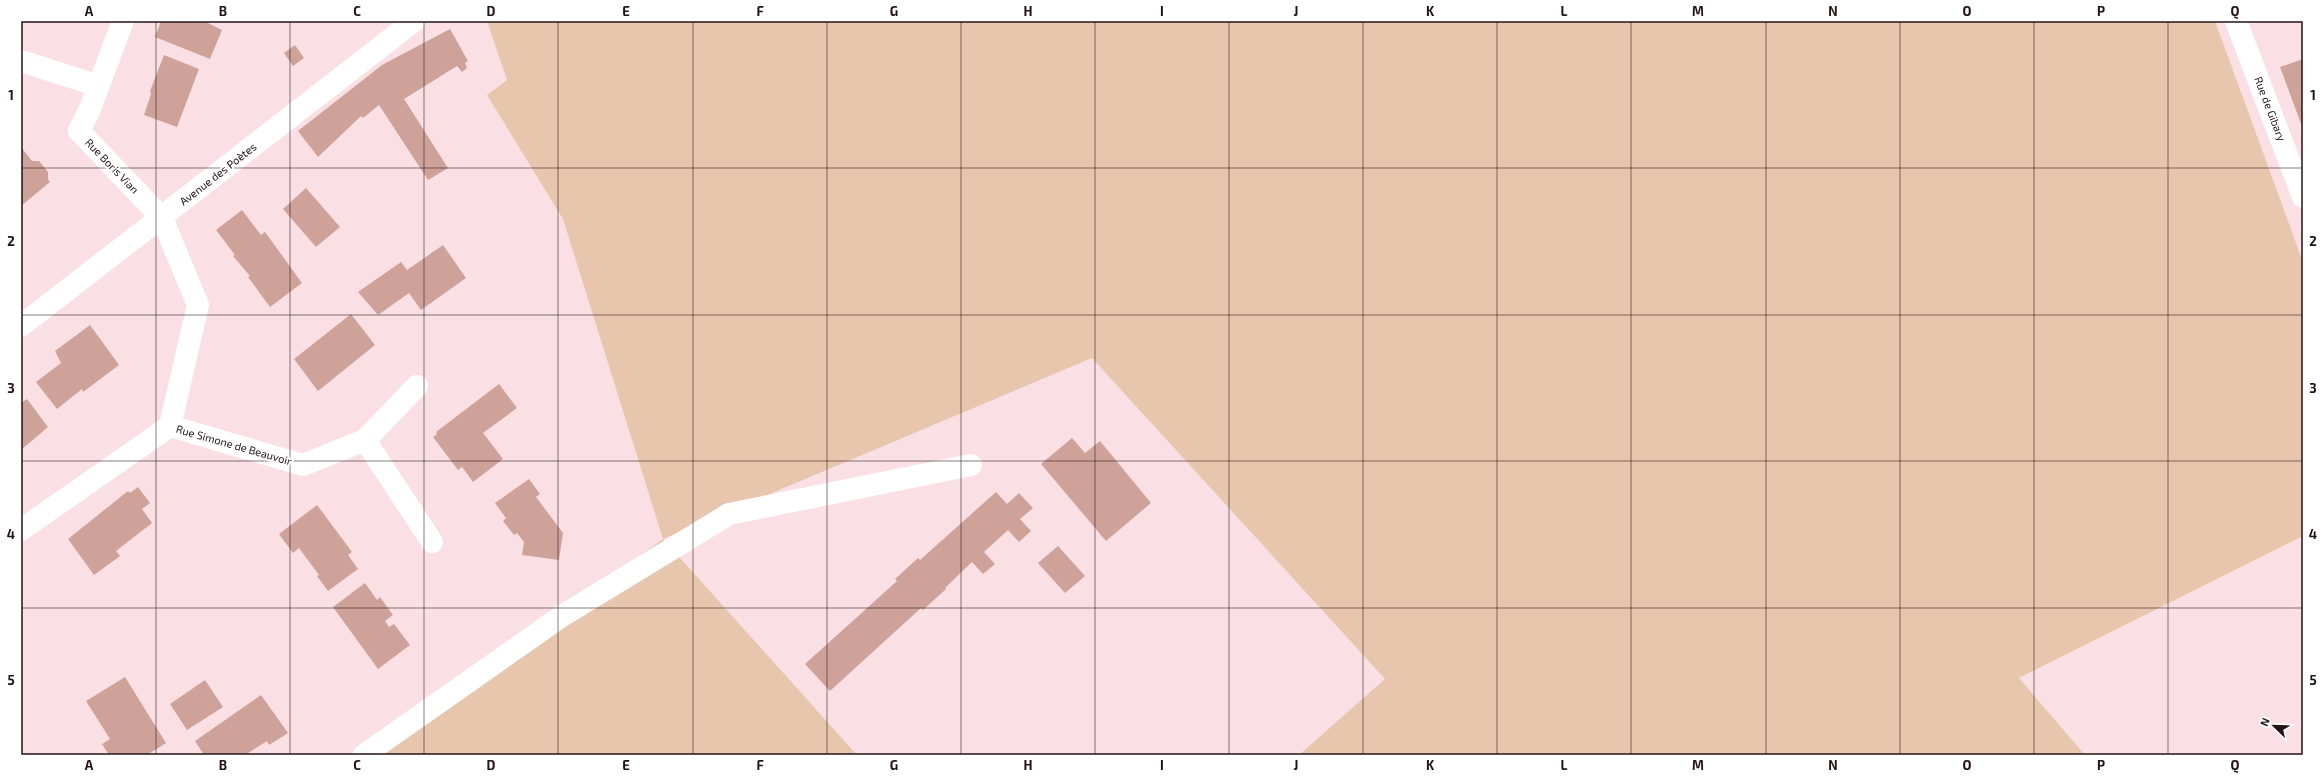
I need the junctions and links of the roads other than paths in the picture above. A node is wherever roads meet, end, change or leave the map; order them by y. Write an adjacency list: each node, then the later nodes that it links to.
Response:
1 (123, 21): 5 (street, Rue Boris Vian)
2 (414, 21): 7 (street, Avenue des Poètes)
3 (2236, 21): 6 (street, Rue de Gibary)
4 (21, 60): 5 (street)
5 (99, 86): 7 (street, Rue Boris Vian)
6 (2303, 197)
7 (162, 218): 8 (street, Avenue des Poètes); 10 (street, Rue Simone de Beauvoir)
8 (21, 326)
9 (417, 386): 11 (street, Rue Simone de Beauvoir)
10 (170, 426): 11 (street, Rue Simone de Beauvoir); 13 (street, Rue Simone de Beauvoir)
11 (365, 440): 14 (street)
12 (971, 465): 15 (street)
13 (21, 530)
14 (432, 542)
15 (364, 755)

